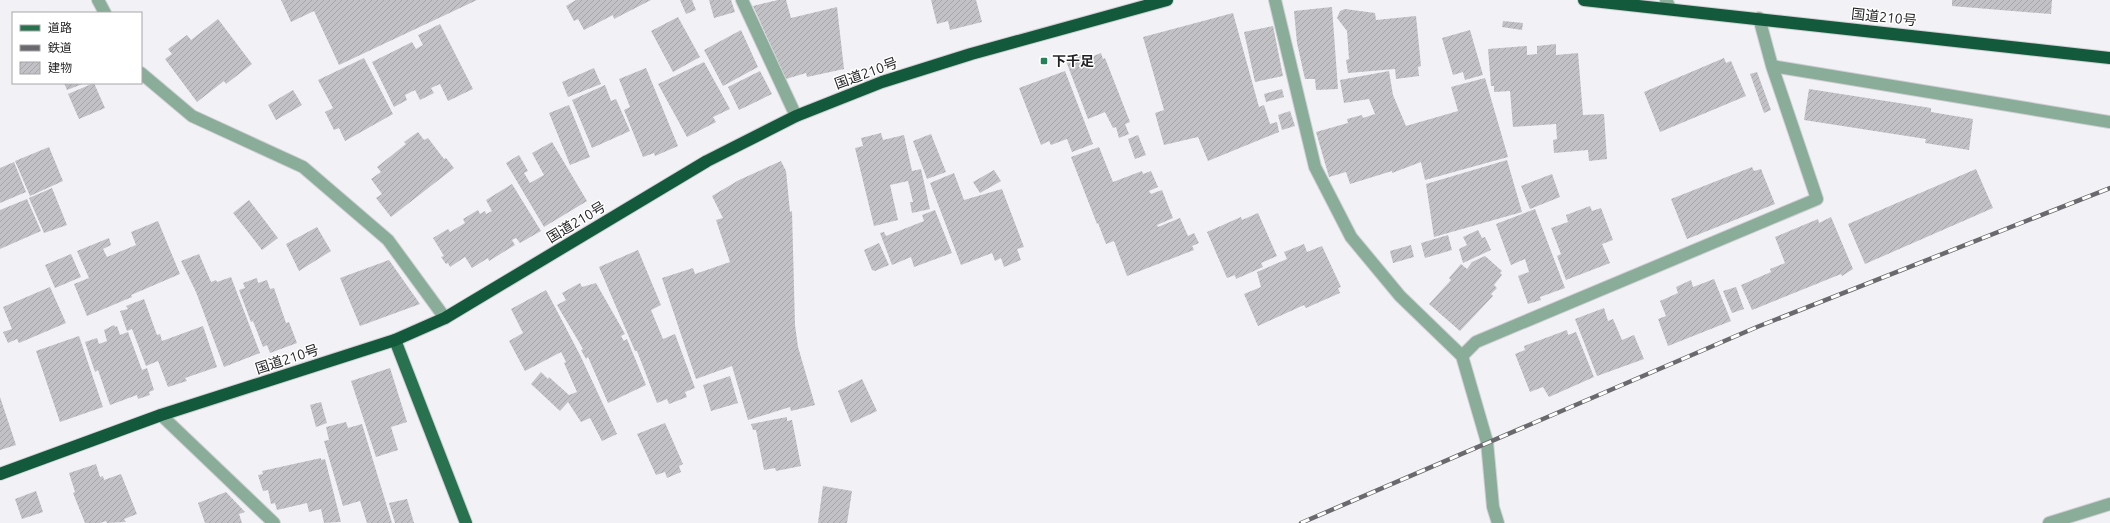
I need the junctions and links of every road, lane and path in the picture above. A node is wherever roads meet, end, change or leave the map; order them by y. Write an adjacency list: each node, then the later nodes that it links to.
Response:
1 (98, 0): 7 (street)
2 (742, 0): 12 (street)
3 (1167, 0): 12 (highway, 国道210号)
4 (1275, 0): 16 (street)
5 (1584, 0): 6 (highway, 国道210号)
6 (1668, 4): 8 (highway, 国道210号)
7 (104, 12)
8 (1759, 18): 9 (highway, 国道210号); 10 (street)
9 (2110, 58)
10 (1772, 66): 13 (street); 16 (street)
11 (142, 74): 14 (street)
12 (796, 116): 14 (highway, 国道210号)
13 (2110, 122)
14 (445, 318): 15 (highway, 国道210号)
15 (395, 340): 17 (highway, 国道210号); 21 (main road)
16 (1462, 356): 22 (street)
17 (161, 415): 18 (highway, 国道210号); 20 (street)
18 (0, 474)
19 (2110, 504): 23 (street)
20 (274, 523)
21 (466, 523)
22 (1498, 523)
23 (2049, 523)

